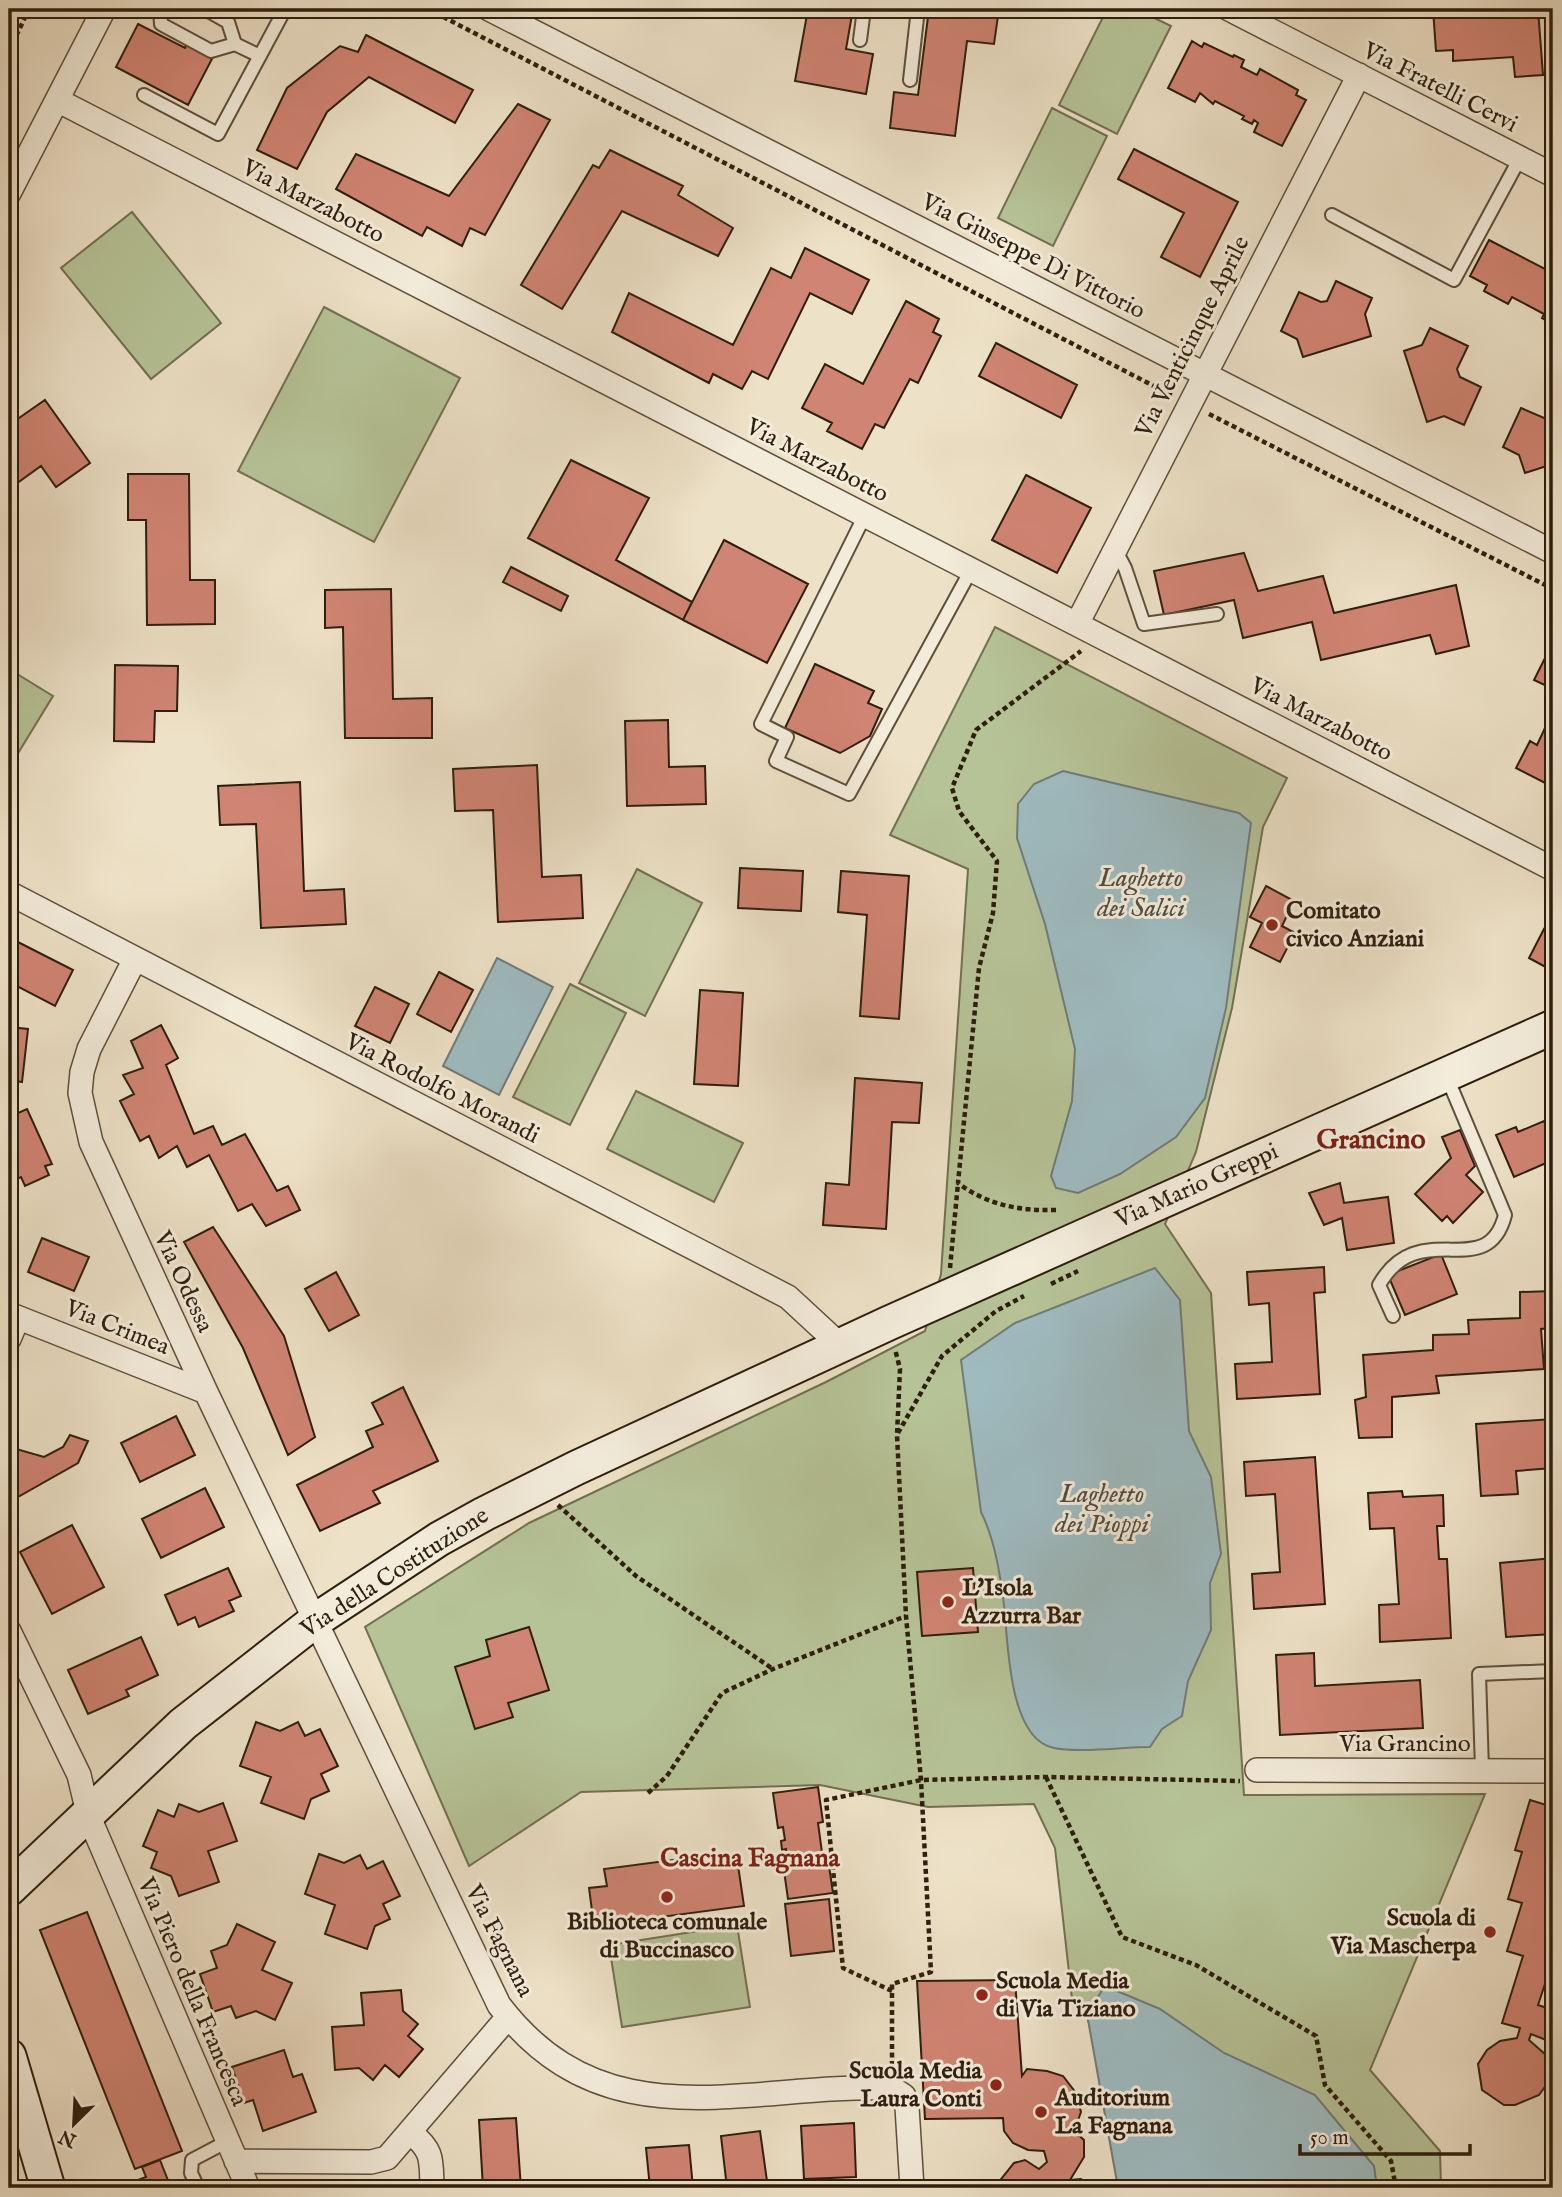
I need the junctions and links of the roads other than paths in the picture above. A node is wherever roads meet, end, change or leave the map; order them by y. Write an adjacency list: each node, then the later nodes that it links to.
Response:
1 (104, 9): 15 (street)
2 (160, 9): 10 (lane)
3 (205, 9): 10 (lane)
4 (285, 9): 11 (lane)
5 (489, 9): 20 (street, Via Giuseppe Di Vittorio)
6 (864, 9): 9 (lane)
7 (918, 9): 13 (lane)
8 (1228, 9): 12 (street, Via Fratelli Cervi)
9 (860, 40)
10 (235, 44): 11 (lane)
11 (260, 56): 14 (lane)
12 (1359, 75): 16 (street, Via Fratelli Cervi); 20 (street, Via Venticinque Aprile)
13 (910, 80)
14 (144, 95)
15 (57, 100): 18 (street); 21 (street, Via Marzabotto)
16 (1520, 158): 17 (street, Via Fratelli Cervi); 19 (lane)
17 (1553, 175)
18 (9, 193)
19 (1332, 215)
20 (1204, 373): 22 (street, Via Venticinque Aprile); 23 (street, Via Giuseppe Di Vittorio)
21 (865, 515): 24 (street, Via Marzabotto); 24 (lane)
22 (1115, 549): 25 (lane); 26 (street, Via Venticinque Aprile)
23 (1553, 552)
24 (971, 570): 26 (street, Via Marzabotto)
25 (1217, 614)
26 (1084, 627): 27 (street, Via Marzabotto)
27 (1553, 869)
28 (9, 893): 29 (street, Via Rodolfo Morandi)
29 (135, 960): 35 (street, Via Rodolfo Morandi); 36 (street, Via Odessa)
30 (1553, 1027): 31 (main road, Via Mario Greppi)
31 (1446, 1075): 33 (lane); 35 (main road, Via Mario Greppi)
32 (13, 1316): 34 (street); 36 (street, Via Crimea)
33 (1394, 1316)
34 (9, 1339)
35 (841, 1346): 37 (main road, Via della Costituzione)
36 (206, 1392): 37 (street, Via Odessa)
37 (316, 1620): 43 (main road, Via della Costituzione); 45 (street, Via Fagnana)
38 (9, 1631): 43 (street, Via Piero della Francesca)
39 (1553, 1671): 41 (lane)
40 (1257, 1770): 41 (street, Via Grancino)
41 (1482, 1770): 42 (street, Via Grancino)
42 (1553, 1770)
43 (89, 1816): 44 (main road, Via della Costituzione); 48 (street, Via Piero della Francesca)
44 (9, 1889)
45 (508, 2017): 47 (street); 53 (street, Via Fagnana)
46 (9, 2056): 49 (main road)
47 (411, 2133): 48 (street); 52 (street)
48 (232, 2151): 50 (lane); 51 (street, Via Piero della Francesca)
49 (48, 2188)
50 (198, 2188)
51 (247, 2188)
52 (432, 2188)
53 (912, 2188)

